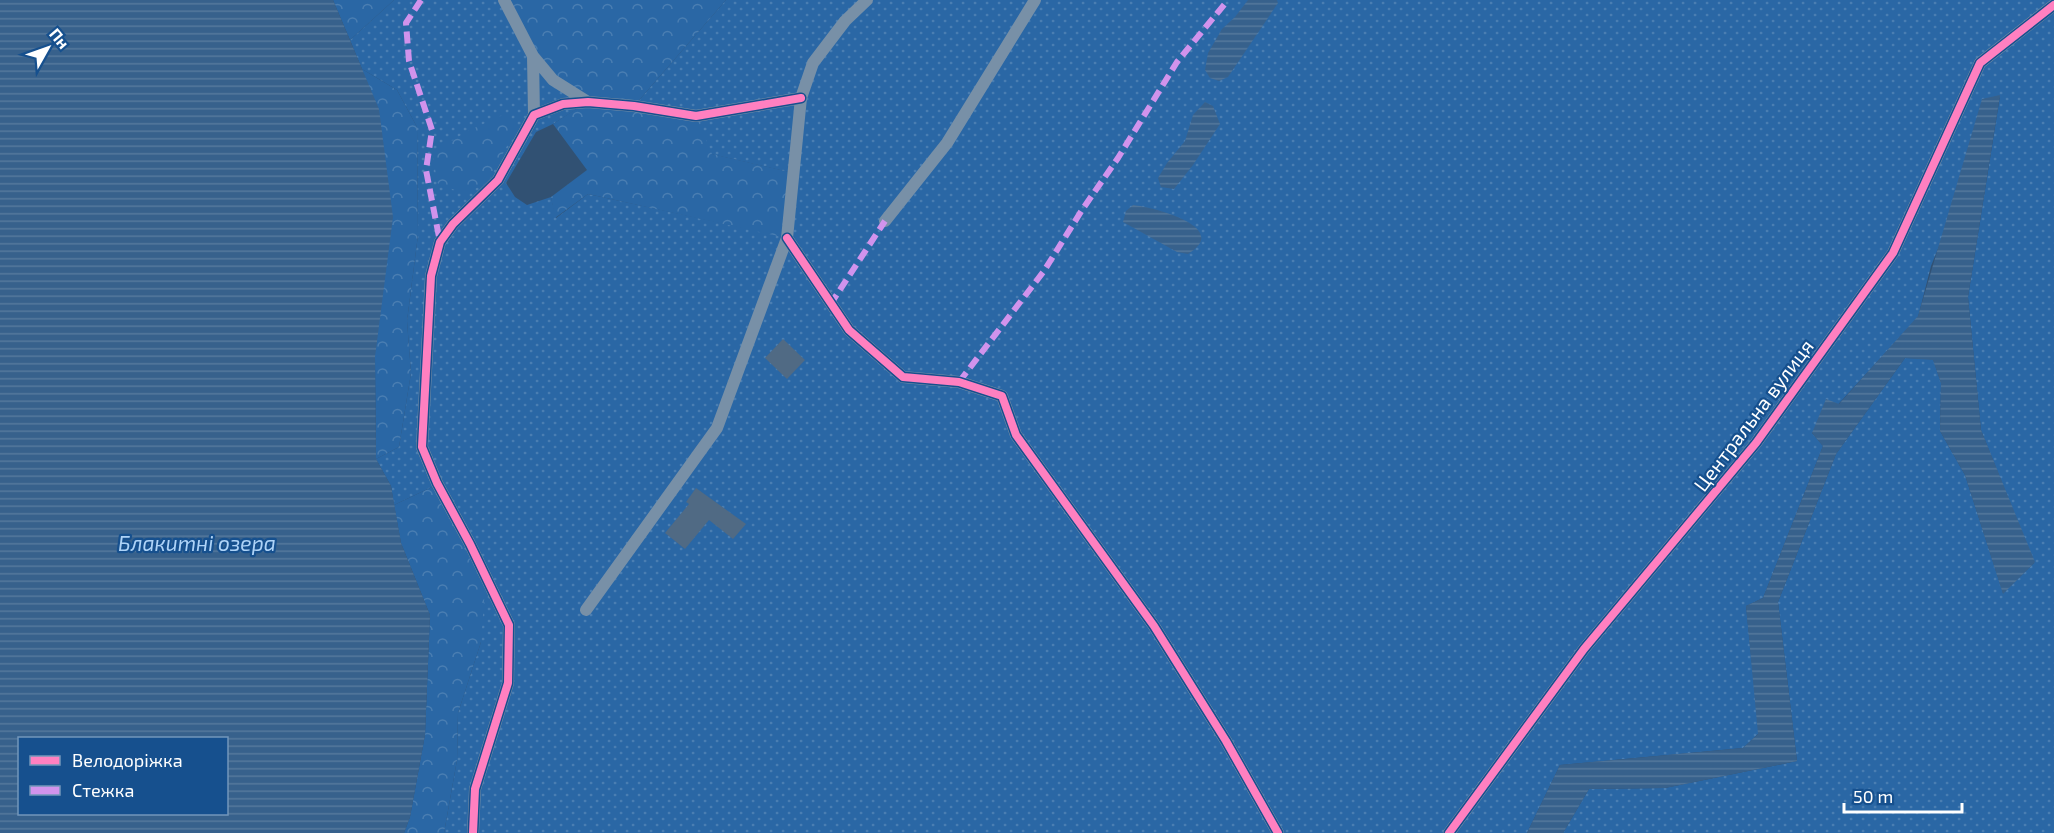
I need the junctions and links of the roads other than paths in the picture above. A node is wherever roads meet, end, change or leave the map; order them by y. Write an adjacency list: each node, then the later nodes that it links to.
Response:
1 (504, 0): 5 (street)
2 (867, 0): 6 (street)
3 (1035, 0): 9 (street)
4 (2054, 5): 14 (street, Центральна вулиця)
5 (533, 56): 7 (street); 8 (street)
6 (801, 98): 7 (street); 10 (street)
7 (588, 102): 8 (street)
8 (534, 115): 12 (street)
9 (885, 221)
10 (787, 238): 11 (street); 13 (street)
11 (586, 610)
12 (473, 833)
13 (1278, 833)
14 (1449, 833)

